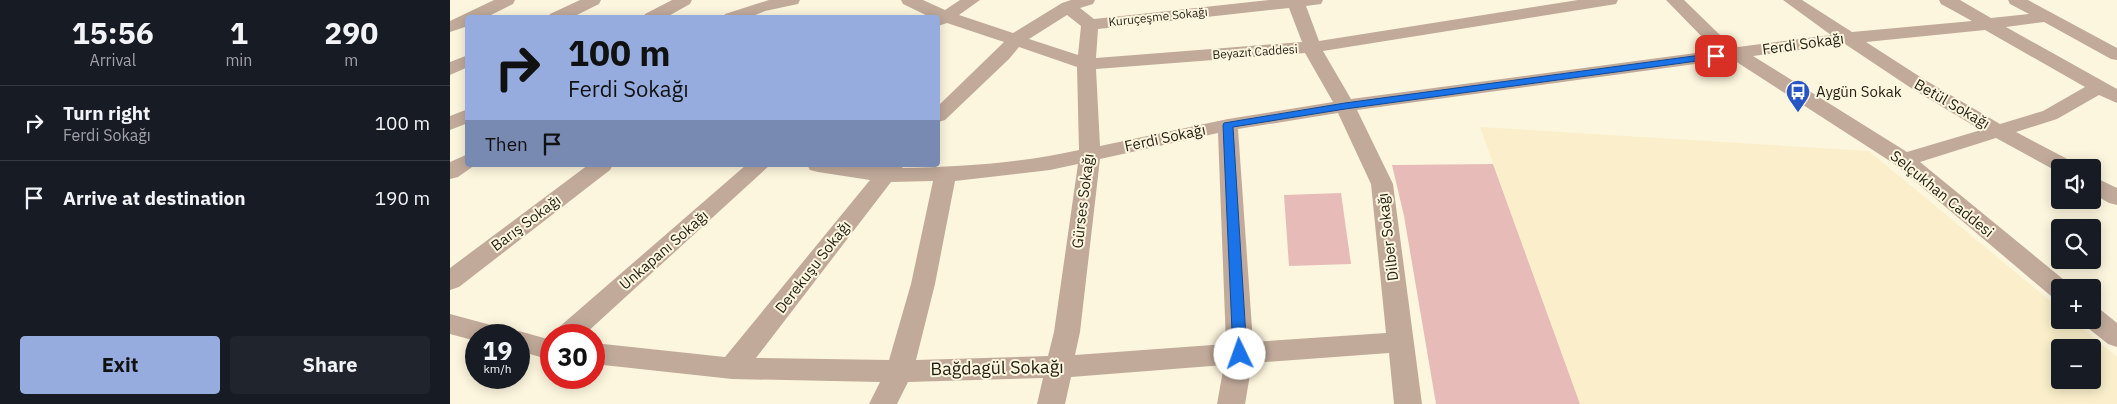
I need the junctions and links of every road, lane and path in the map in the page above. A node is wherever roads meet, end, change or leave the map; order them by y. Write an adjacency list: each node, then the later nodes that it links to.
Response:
1 (507, 0): 17 (street)
2 (593, 0): 18 (street)
3 (684, 0): 19 (street)
4 (735, 0): 16 (street)
5 (792, 0): 16 (street)
6 (909, 0): 22 (street, Beyazıt Caddesi)
7 (972, 0): 24 (street)
8 (1315, 0): 14 (street, Kuruçeşme Sokağı)
9 (1610, 0): 31 (street, Beyazıt Caddesi)
10 (1674, 0): 32 (street, Selçukhan Caddesi)
11 (1791, 0): 29 (street, Betül Sokağı)
12 (1947, 0): 26 (street)
13 (2016, 0): 23 (street)
14 (1296, 1): 27 (street, Kuruçeşme Sokağı); 31 (street, Dilber Sokağı)
15 (1078, 3): 27 (street); 30 (street)
16 (760, 7): 20 (street); 21 (street)
17 (475, 15)
18 (562, 15)
19 (656, 15)
20 (739, 15)
21 (775, 15)
22 (934, 15)
23 (2045, 17): 26 (street, Ferdi Sokağı); 33 (street)
24 (941, 19): 30 (street, Beyazıt Caddesi)
25 (465, 20): 28 (street)
26 (1988, 24): 29 (street, Ferdi Sokağı); 37 (street)
27 (1090, 25): 35 (street, Gürses Sokağı)
28 (450, 27)
29 (1846, 38): 32 (street, Ferdi Sokağı); 44 (street, Betül Sokağı)
30 (1014, 40): 35 (street, Beyazıt Caddesi); 40 (street)
31 (1312, 47): 35 (street, Beyazıt Caddesi); 39 (street, Dilber Sokağı)
32 (1735, 53): 39 (street, Ferdi Sokağı); 47 (street, Selçukhan Caddesi)
33 (2117, 55)
34 (465, 62): 36 (street)
35 (1086, 64): 45 (street, Gürses Sokağı)
36 (450, 69)
37 (2099, 87): 38 (street); 44 (street)
38 (2117, 97)
39 (1345, 106): 43 (street, Ferdi Sokağı); 64 (street, Dilber Sokağı)
40 (940, 114)
41 (465, 116): 42 (street)
42 (450, 124)
43 (1228, 125): 45 (street, Ferdi Sokağı); 65 (street)
44 (1998, 131): 46 (street, Betül Sokağı); 47 (street)
45 (1090, 153): 54 (street, Ferdi Sokağı); 67 (street, Gürses Sokağı)
46 (2051, 159)
47 (1904, 160): 58 (street, Selçukhan Caddesi)
48 (465, 162): 53 (street)
49 (599, 167): 57 (street, Barış Sokağı)
50 (757, 167): 60 (street, Unkapanı Sokağı)
51 (847, 167): 52 (street, Ferdi Sokağı)
52 (890, 170): 54 (street, Ferdi Sokağı); 68 (street, Derekuşu Sokağı)
53 (450, 172)
54 (946, 173): 69 (street)
55 (2101, 188): 56 (street)
56 (2117, 198)
57 (450, 281)
58 (2051, 282)
59 (450, 324): 62 (street)
60 (580, 324)
61 (2101, 324): 63 (street)
62 (465, 328)
63 (2117, 337)
64 (1400, 342): 65 (street, Bağdagül Sokağı); 73 (street, Dilber Sokağı)
65 (1240, 354): 67 (street, Bağdagül Sokağı); 72 (street)
66 (605, 355): 68 (street, Bağdagül Sokağı)
67 (1059, 367): 69 (street, Bağdagül Sokağı); 71 (street, Gürses Sokağı)
68 (732, 368): 69 (street, Bağdagül Sokağı)
69 (899, 371): 70 (street)
70 (883, 404)
71 (1051, 404)
72 (1230, 404)
73 (1408, 404)

